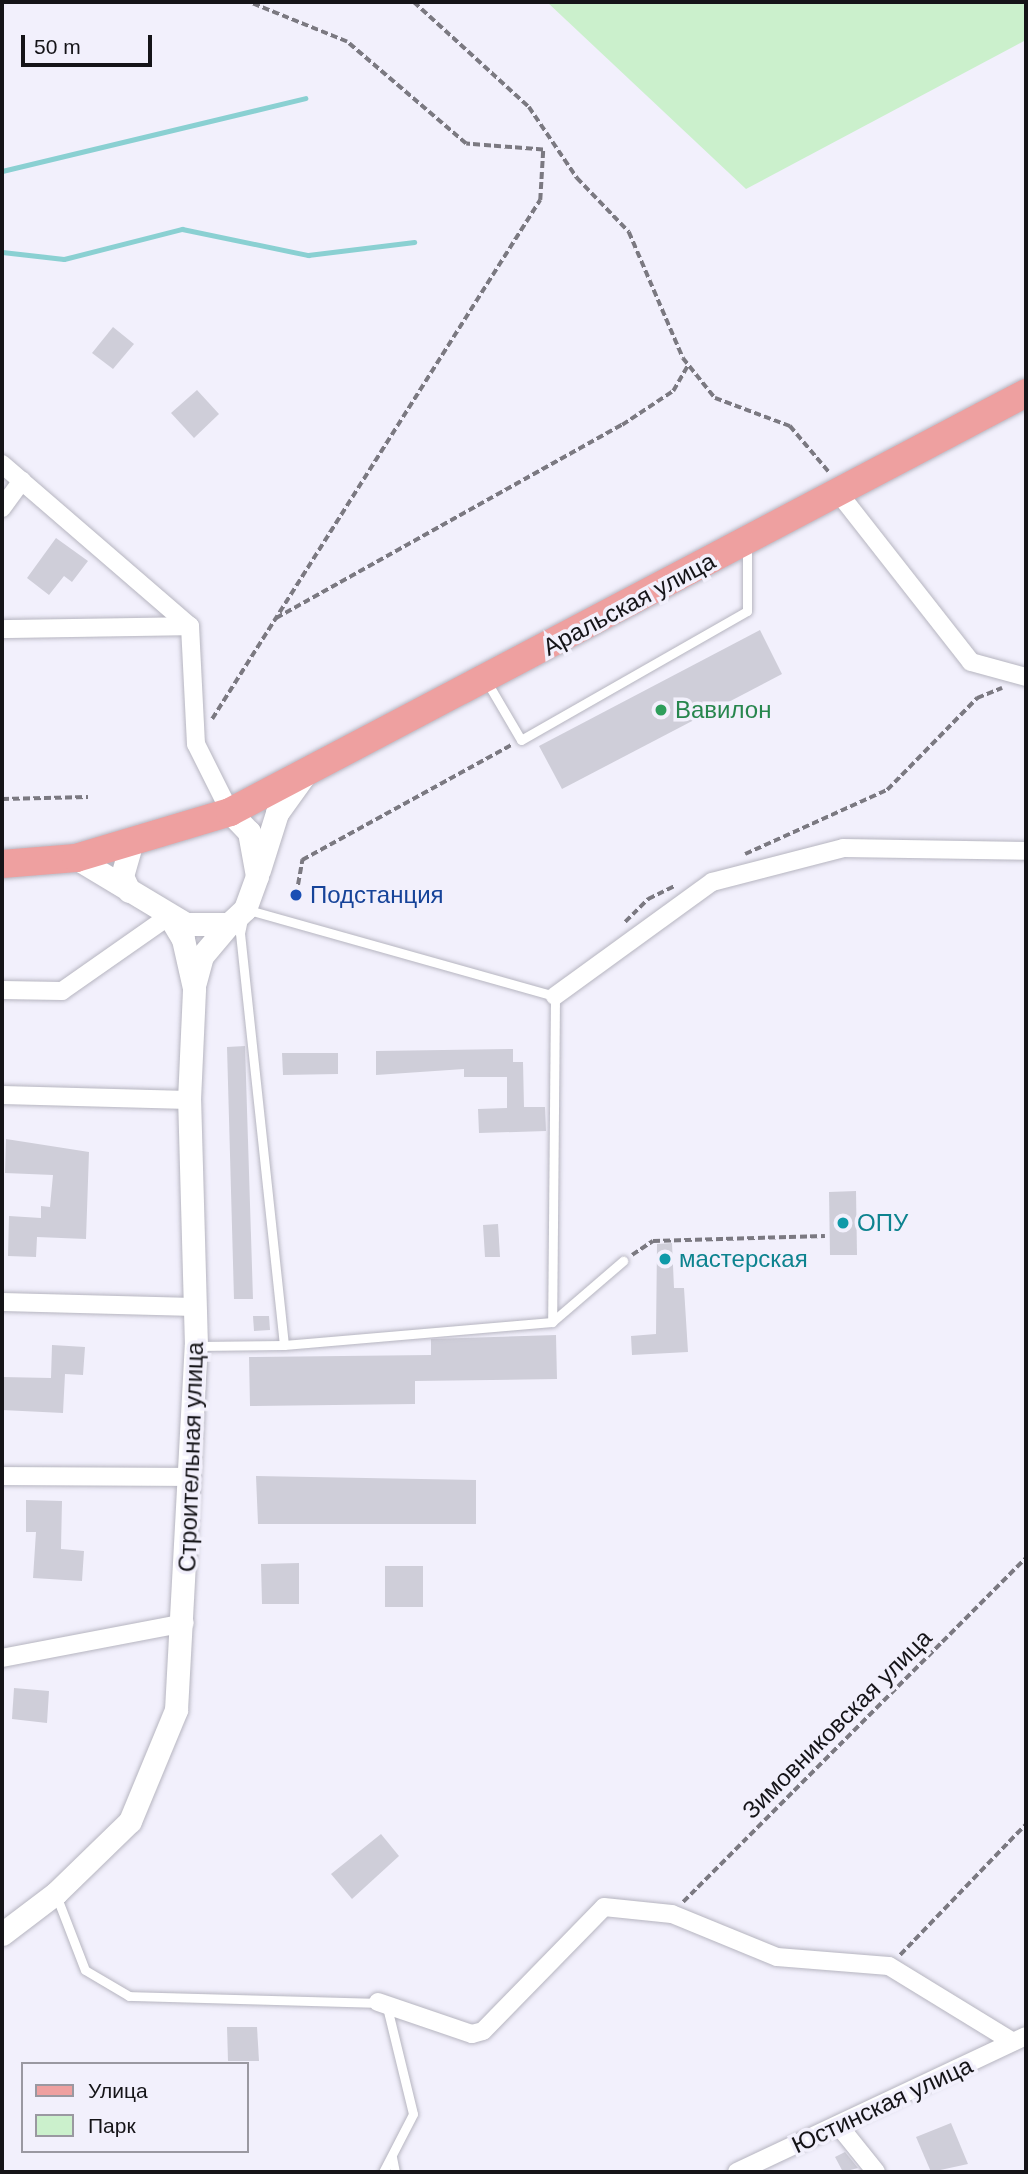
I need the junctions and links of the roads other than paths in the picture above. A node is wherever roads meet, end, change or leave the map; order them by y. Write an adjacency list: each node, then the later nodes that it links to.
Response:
1 (1026, 393): 4 (main road, Аральская улица)
2 (2, 464): 3 (street)
3 (22, 481): 5 (street); 7 (street)
4 (837, 491): 6 (main road, Аральская улица); 9 (street)
5 (2, 508)
6 (747, 541): 10 (main road, Аральская улица); 10 (lane)
7 (190, 626): 8 (street); 12 (street)
8 (2, 629)
9 (1020, 680)
10 (486, 681): 11 (main road, Аральская улица)
11 (305, 774): 12 (main road, Аральская улица); 17 (street)
12 (230, 812): 13 (main road); 17 (street)
13 (131, 844): 15 (main road); 18 (street)
14 (1026, 850): 23 (street)
15 (76, 858): 16 (main road); 18 (street)
16 (2, 864)
17 (257, 876): 20 (street)
18 (129, 891): 19 (street)
19 (169, 916): 20 (street); 21 (street, Строительная улица); 22 (street)
20 (237, 917): 21 (street); 23 (lane); 30 (lane)
21 (194, 989): 25 (street, Строительная улица)
22 (2, 990)
23 (555, 996): 29 (lane)
24 (2, 1095): 25 (street)
25 (189, 1100): 28 (street, Строительная улица)
26 (623, 1261): 29 (lane)
27 (2, 1302): 28 (street)
28 (195, 1307): 31 (street, Строительная улица)
29 (552, 1322): 30 (lane)
30 (285, 1345): 31 (lane)
31 (196, 1346): 33 (street, Строительная улица)
32 (2, 1476): 33 (street)
33 (191, 1477): 34 (street, Строительная улица)
34 (185, 1623): 35 (street); 36 (street, Строительная улица)
35 (2, 1658)
36 (56, 1893): 37 (street, Строительная улица); 38 (lane)
37 (2, 1934)
38 (382, 2003): 39 (street); 41 (lane)
39 (1020, 2039): 40 (street, Юстинская улица)
40 (839, 2126): 44 (street, Юстинская улица); 45 (street)
41 (392, 2157): 42 (lane); 43 (lane)
42 (383, 2172)
43 (395, 2172)
44 (737, 2172)
45 (876, 2172)

